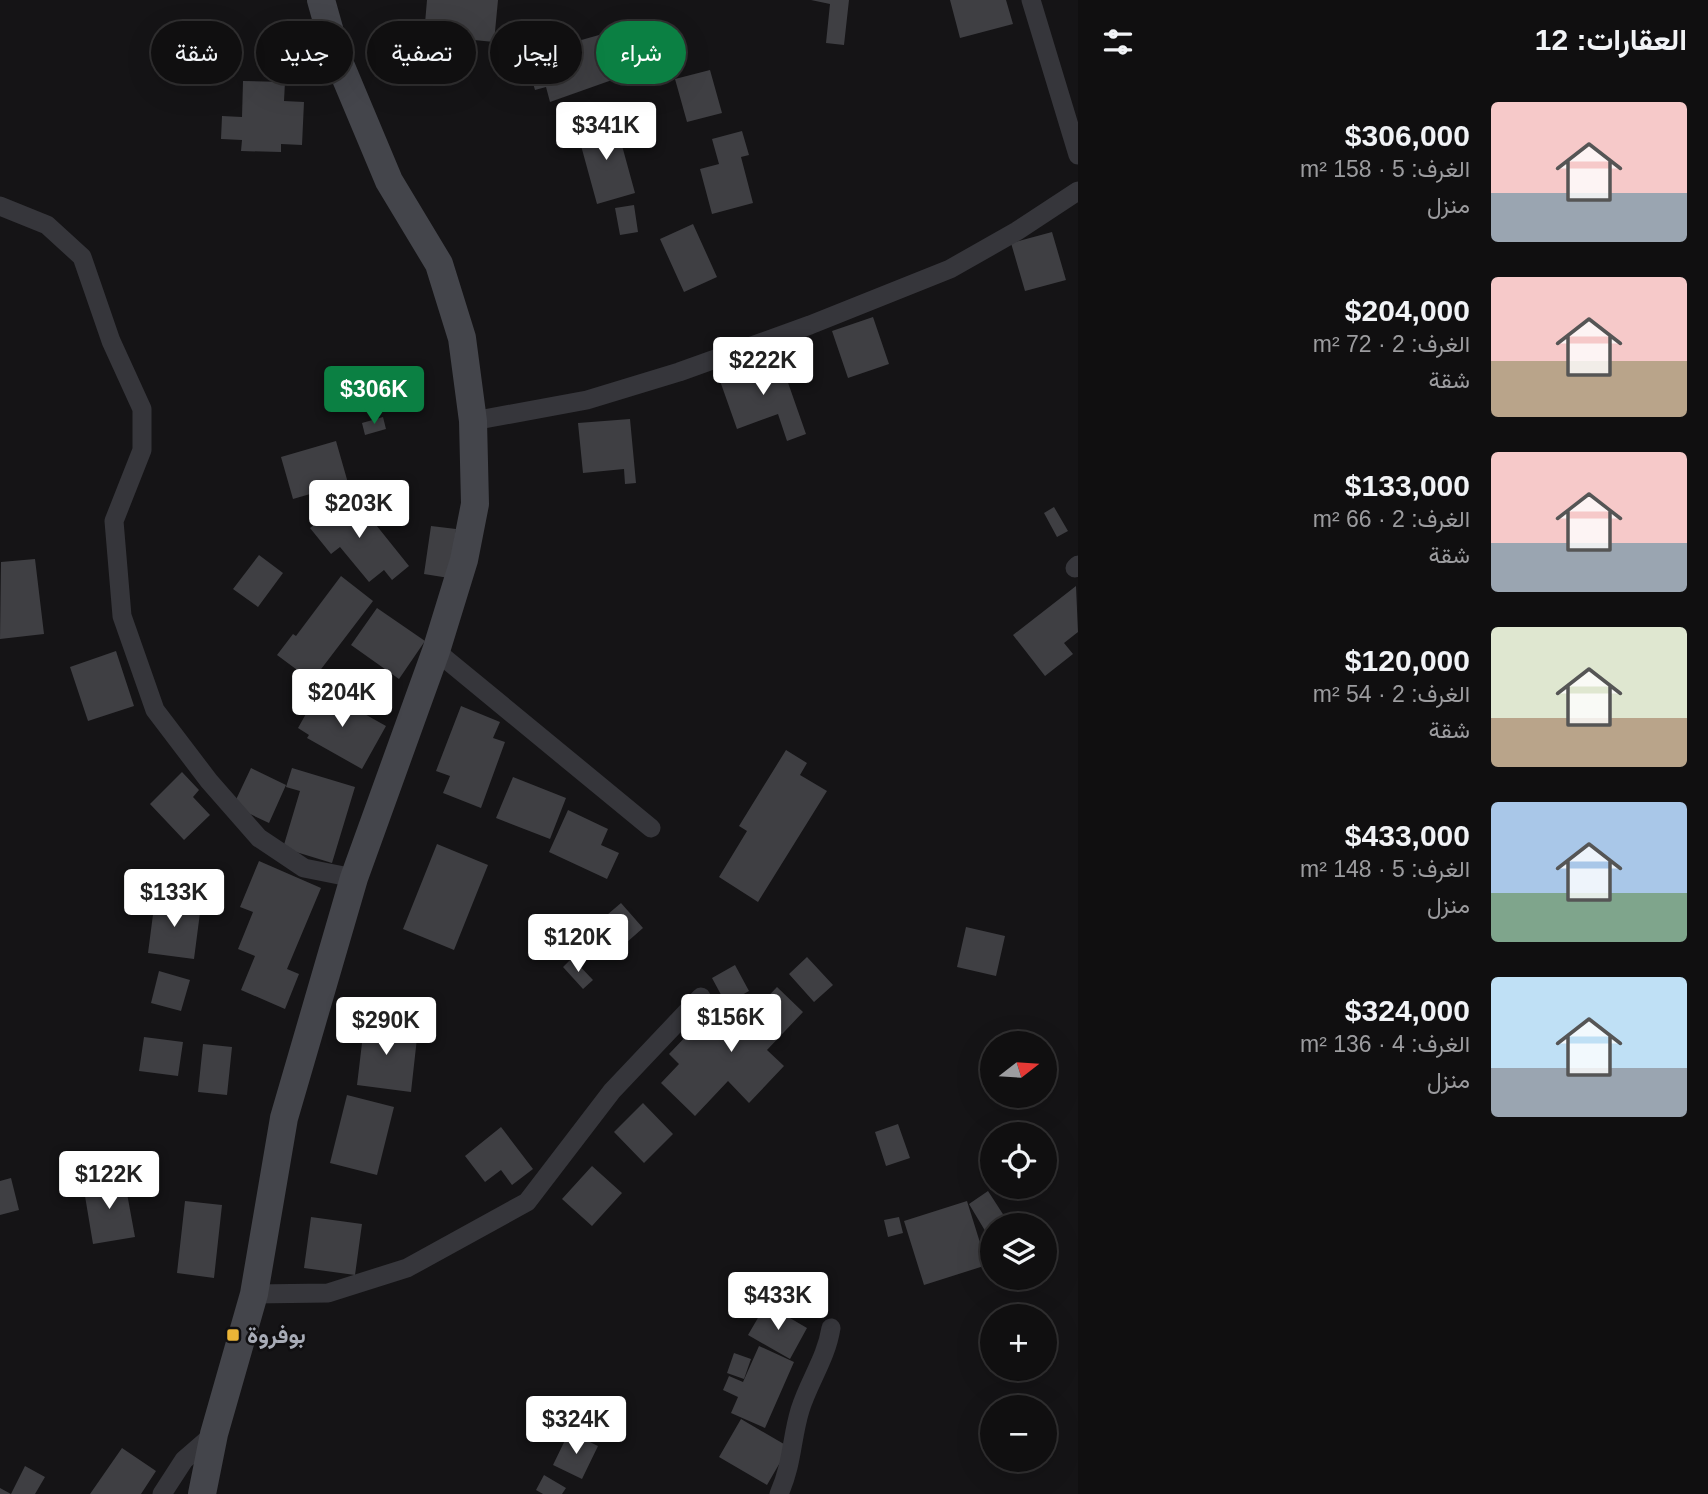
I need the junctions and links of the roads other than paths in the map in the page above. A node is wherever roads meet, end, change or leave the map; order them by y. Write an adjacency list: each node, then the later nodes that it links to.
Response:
1 (321, 0): 6 (main road)
2 (1031, 0): 3 (street)
3 (1078, 155)
4 (1078, 191): 6 (street)
5 (0, 206): 9 (street)
6 (473, 421): 7 (main road)
7 (436, 651): 8 (street); 9 (main road)
8 (651, 828)
9 (354, 878): 11 (main road)
10 (701, 998): 11 (street)
11 (254, 1294): 13 (main road)
12 (831, 1328): 16 (street)
13 (214, 1434): 14 (street); 15 (main road)
14 (162, 1494)
15 (202, 1494)
16 (779, 1494)

